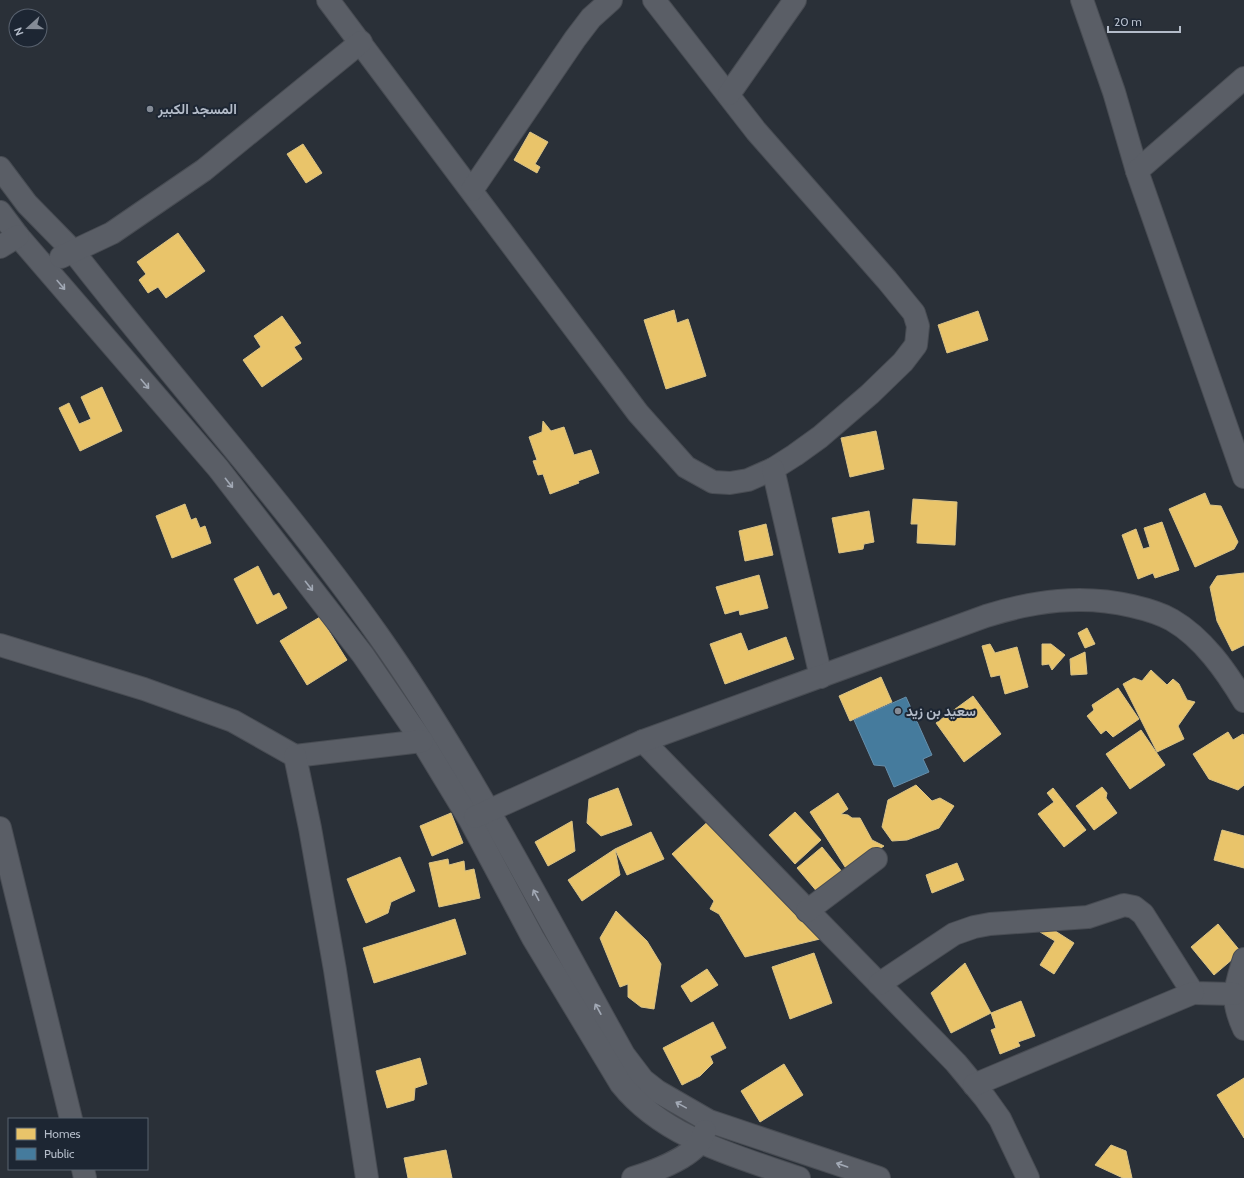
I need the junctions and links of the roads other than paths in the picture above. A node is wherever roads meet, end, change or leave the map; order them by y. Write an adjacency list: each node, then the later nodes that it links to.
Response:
1 (328, 0): 6 (street)
2 (612, 0): 11 (street)
3 (654, 0): 8 (street)
4 (795, 0): 8 (street)
5 (1082, 0): 10 (street)
6 (361, 42): 11 (street); 15 (street)
7 (1244, 78): 10 (street)
8 (729, 94): 17 (street)
9 (0, 168): 15 (street)
10 (1136, 171): 18 (street)
11 (472, 190): 17 (street)
12 (0, 212): 13 (street)
13 (18, 236): 14 (street); 16 (street)
14 (0, 247)
15 (73, 251): 16 (street); 25 (street)
16 (45, 265): 22 (street, one-way to 22)
17 (773, 469): 20 (street)
18 (1244, 477)
19 (0, 645): 24 (street)
20 (821, 677): 21 (street); 23 (street)
21 (1244, 701)
22 (422, 741): 24 (street); 25 (street)
23 (643, 741): 25 (street); 28 (street)
24 (295, 756): 38 (street)
25 (479, 815): 36 (street, one-way to 25); 37 (street)
26 (0, 828): 35 (street)
27 (876, 859): 28 (street)
28 (807, 911): 30 (street)
29 (1244, 959): 32 (street)
30 (878, 984): 31 (street); 34 (street)
31 (1194, 993): 32 (street); 34 (street)
32 (1234, 994): 33 (street)
33 (1244, 1029)
34 (974, 1085): 42 (street)
35 (71, 1118)
36 (709, 1121): 37 (street); 41 (street, one-way to 36)
37 (699, 1143): 39 (street); 40 (street)
38 (367, 1178)
39 (633, 1178)
40 (799, 1178)
41 (879, 1178)
42 (1028, 1178)

